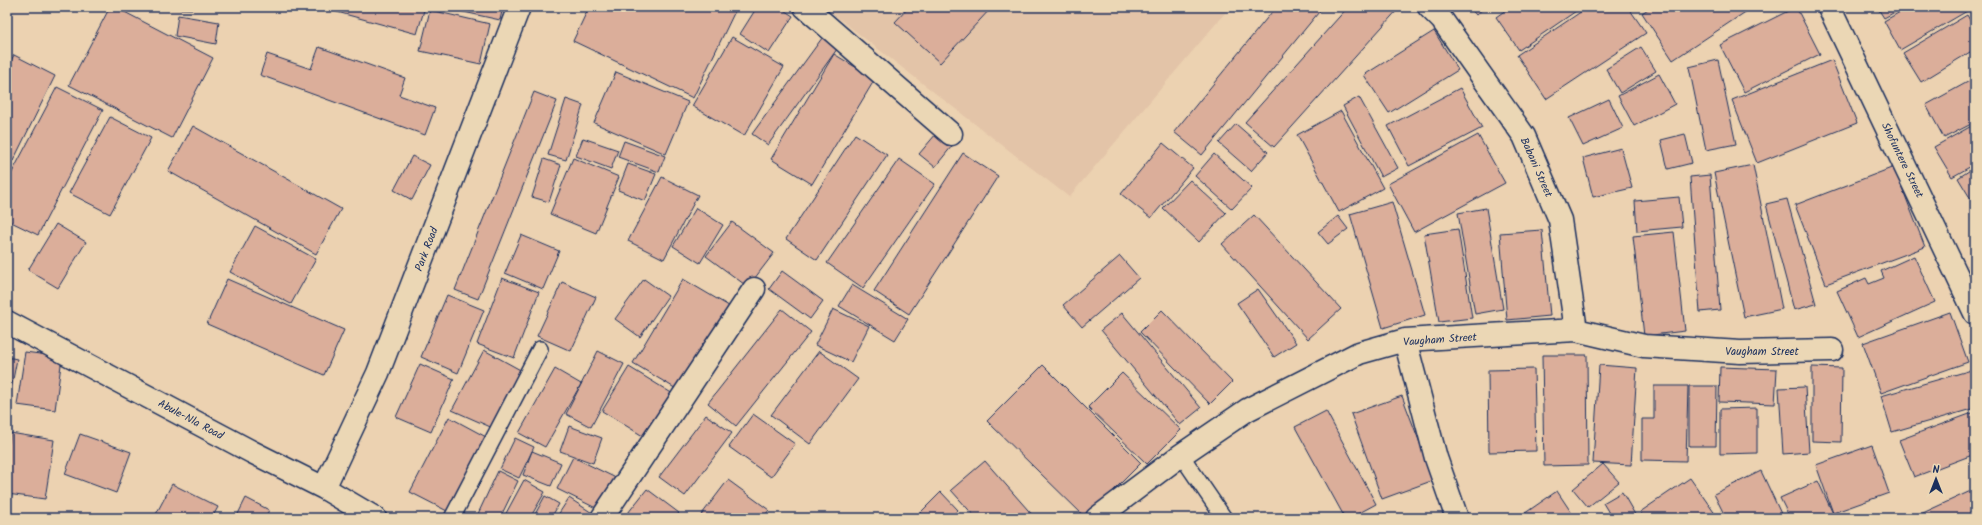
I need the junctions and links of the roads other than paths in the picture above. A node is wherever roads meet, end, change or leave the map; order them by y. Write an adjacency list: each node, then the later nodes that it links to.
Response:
1 (519, 7): 14 (street, Park Road)
2 (805, 7): 5 (street)
3 (1429, 7): 9 (street, Babani Street)
4 (1829, 7): 7 (street, Shofuntere Street)
5 (951, 134)
6 (754, 289): 17 (street)
7 (1975, 314)
8 (7, 322): 14 (street, Abule-Nla Road)
9 (1576, 330): 10 (street, Vaugham Street); 12 (street, Vaugham Street)
10 (1405, 340): 13 (street, Vaugham Street); 20 (street)
11 (540, 349): 16 (lane)
12 (1832, 350)
13 (1181, 455): 18 (street, Vaugham Street); 19 (lane)
14 (324, 488): 15 (street, Abule-Nla Road)
15 (375, 518)
16 (452, 518)
17 (602, 518)
18 (1097, 518)
19 (1224, 518)
20 (1457, 518)

